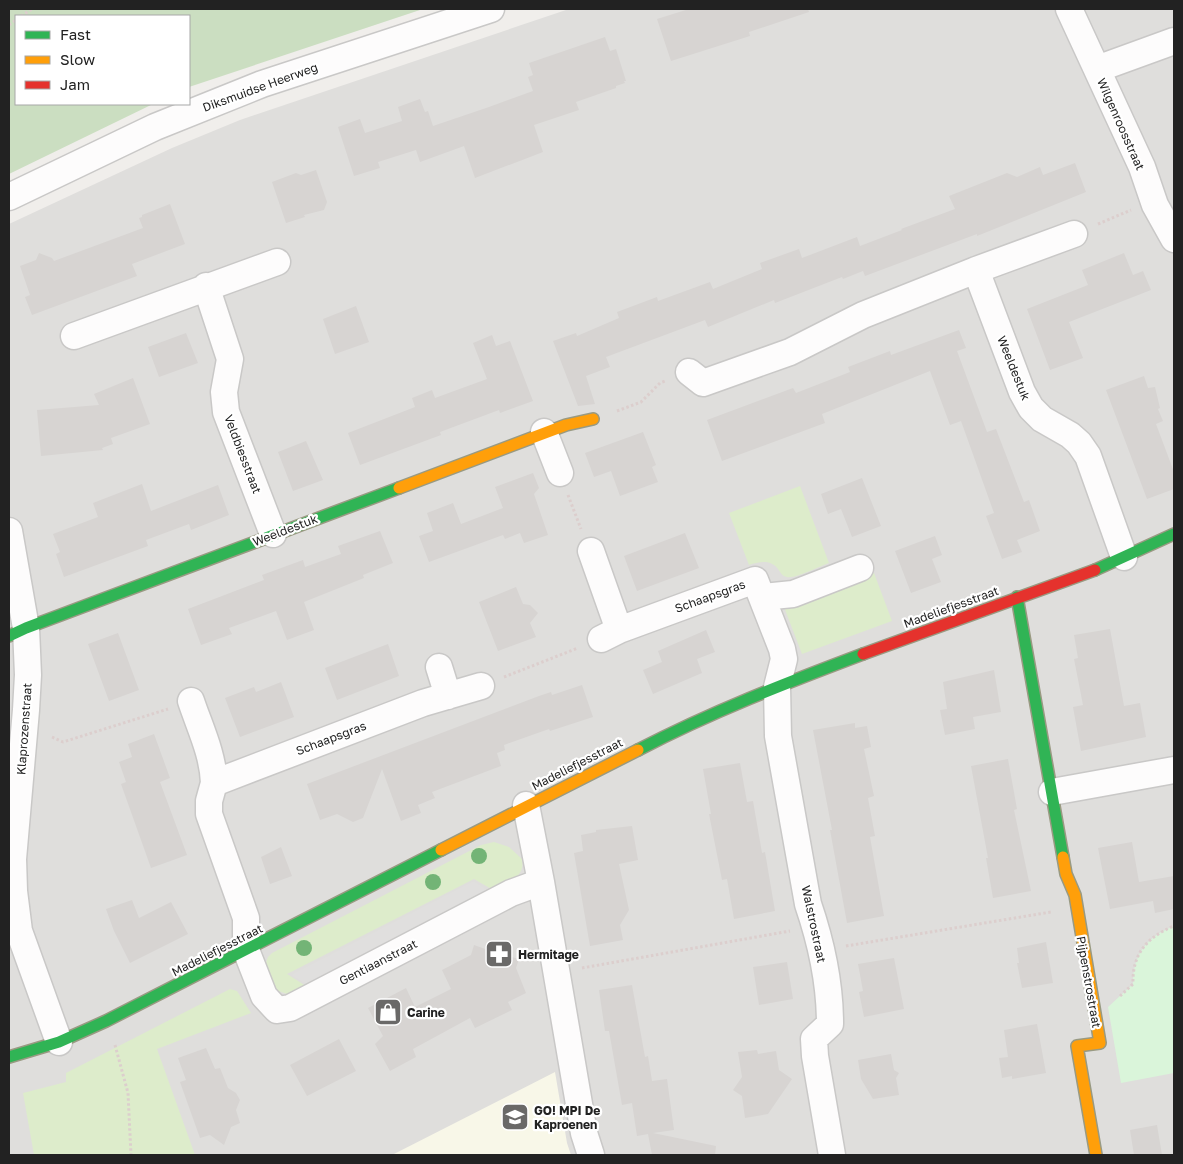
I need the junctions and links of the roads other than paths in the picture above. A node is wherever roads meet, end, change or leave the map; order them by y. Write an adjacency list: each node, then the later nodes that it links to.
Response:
1 (491, 9): 5 (street, Diksmuidse Heerweg)
2 (1069, 9): 4 (street, Wilgenroosstraat)
3 (1174, 41): 4 (street)
4 (1097, 70): 7 (street, Wilgenroosstraat)
5 (9, 197)
6 (1074, 234): 9 (street)
7 (1174, 239)
8 (277, 262): 10 (street)
9 (976, 270): 12 (street); 20 (street, Weeldestuk)
10 (206, 286): 11 (street); 17 (street, Veldbiesstraat)
11 (74, 336)
12 (689, 372)
13 (593, 420): 14 (street, Weeldestuk)
14 (544, 432): 15 (street); 17 (street, Weeldestuk)
15 (560, 474)
16 (9, 531): 24 (street, Klaprozenstraat)
17 (273, 534): 24 (street, Weeldestuk)
18 (1174, 534): 20 (street, Madeliefjesstraat)
19 (591, 552): 22 (street, Schaapsgras)
20 (1124, 556): 23 (street, Madeliefjesstraat)
21 (860, 568): 22 (street, Schaapsgras)
22 (762, 597): 27 (street, Schaapsgras)
23 (1017, 597): 27 (street, Madeliefjesstraat); 32 (street, Pijpenstrostraat)
24 (17, 632): 36 (street, Klaprozenstraat)
25 (439, 667): 28 (street)
26 (481, 686): 28 (street, Schaapsgras)
27 (777, 687): 33 (street, Madeliefjesstraat); 39 (street, Walstrostraat)
28 (448, 696): 31 (street, Schaapsgras)
29 (191, 701): 31 (street)
30 (1174, 770): 32 (street)
31 (214, 783): 35 (street)
32 (1052, 792): 40 (street, Pijpenstrostraat)
33 (526, 806): 34 (street); 35 (street, Madeliefjesstraat)
34 (541, 882): 35 (street, Gentiaanstraat); 38 (street)
35 (246, 950): 36 (street, Madeliefjesstraat)
36 (59, 1042): 37 (street, Madeliefjesstraat)
37 (9, 1057)
38 (591, 1155)
39 (832, 1155)
40 (1096, 1155)

